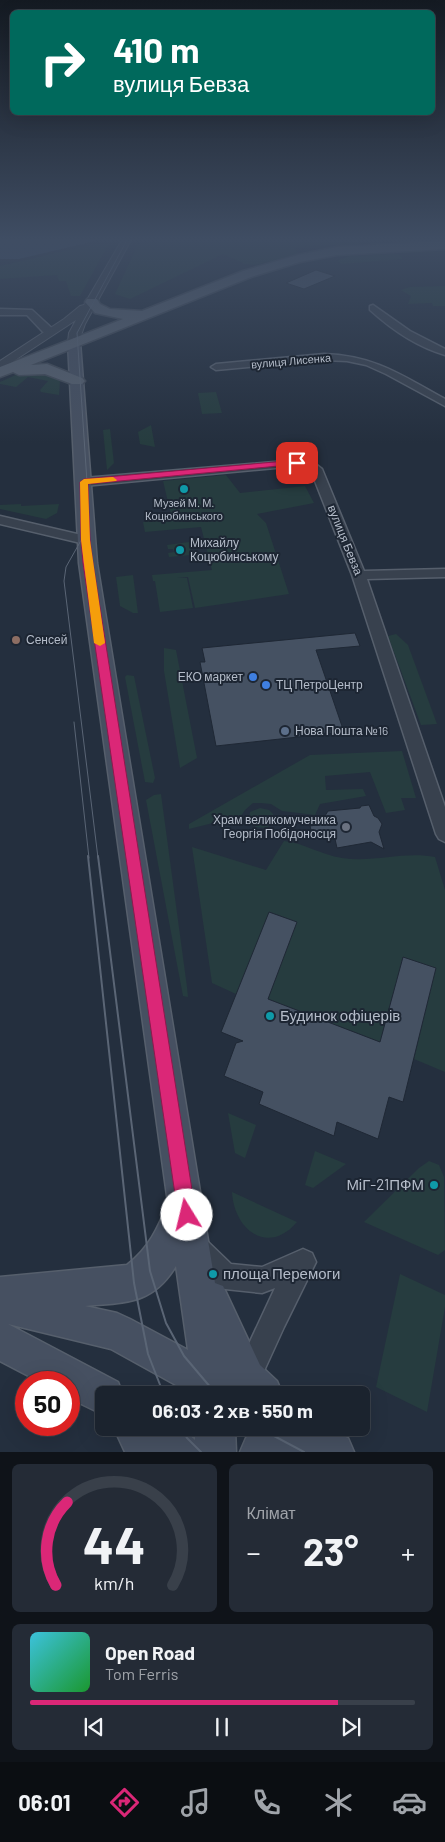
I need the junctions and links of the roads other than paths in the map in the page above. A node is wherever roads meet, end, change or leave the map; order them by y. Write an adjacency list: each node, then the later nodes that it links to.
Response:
1 (84, 308): 8 (street)
2 (89, 308): 9 (street)
3 (96, 308): 7 (main road)
4 (160, 308): 7 (main road)
5 (373, 308): 10 (street)
6 (0, 312): 8 (street)
7 (149, 312): 9 (main road)
8 (51, 332): 12 (street)
9 (74, 342): 12 (main road); 13 (main road)
10 (445, 352)
11 (216, 367): 14 (street, вулиця Лисенка)
12 (0, 370): 13 (main road)
13 (77, 381): 15 (main road)
14 (445, 403)
15 (84, 482): 17 (main road); 19 (street, вулиця Бевза)
16 (0, 520): 17 (street)
17 (85, 540): 21 (main road)
18 (445, 573): 19 (street)
19 (360, 575): 20 (street, вулиця Бевза)
20 (445, 834)
21 (185, 1202): 22 (main road); 23 (main road)
22 (191, 1242): 27 (main road); 28 (street)
23 (0, 1295)
24 (0, 1304): 26 (main road)
25 (0, 1340): 29 (main road)
26 (221, 1386)
27 (230, 1386)
28 (234, 1386)
29 (95, 1391)
30 (139, 1436): 36 (main road)
31 (159, 1436): 37 (main road)
32 (216, 1436): 38 (main road)
33 (225, 1436): 39 (street)
34 (307, 1436): 41 (main road)
35 (315, 1436): 41 (main road)
36 (148, 1452)
37 (180, 1452)
38 (216, 1452)
39 (220, 1452)
40 (260, 1452): 41 (main road)
41 (336, 1452)

